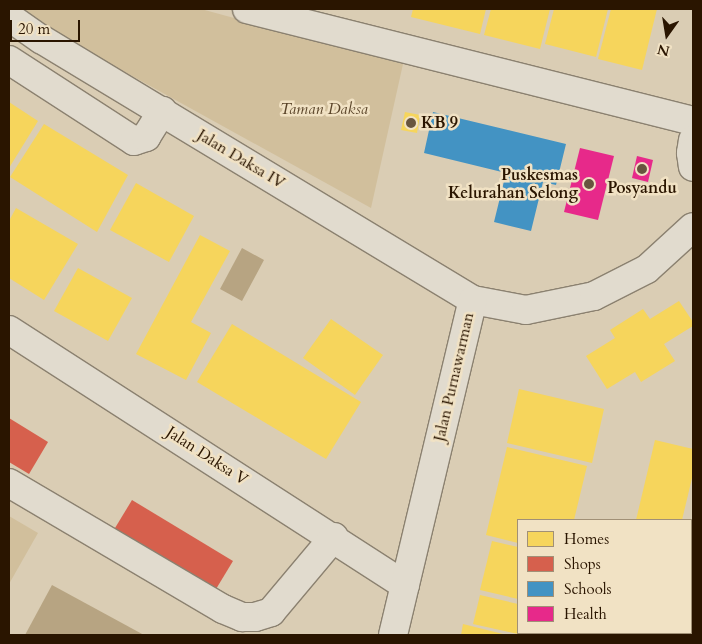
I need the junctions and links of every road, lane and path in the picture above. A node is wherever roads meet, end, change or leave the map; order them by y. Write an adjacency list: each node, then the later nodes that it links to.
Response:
1 (247, 9): 5 (street)
2 (9, 17): 4 (street, Jalan Daksa IV)
3 (9, 60): 4 (street)
4 (162, 111): 9 (street, Jalan Daksa IV)
5 (693, 121)
6 (693, 140): 7 (street)
7 (693, 167)
8 (693, 226): 9 (street, Jalan Purnawarman)
9 (473, 300): 13 (street, Jalan Purnawarman)
10 (9, 330): 12 (street, Jalan Daksa V)
11 (9, 483): 12 (street)
12 (334, 537): 13 (street, Jalan Daksa V)
13 (405, 585): 14 (street, Jalan Purnawarman)
14 (392, 635)

